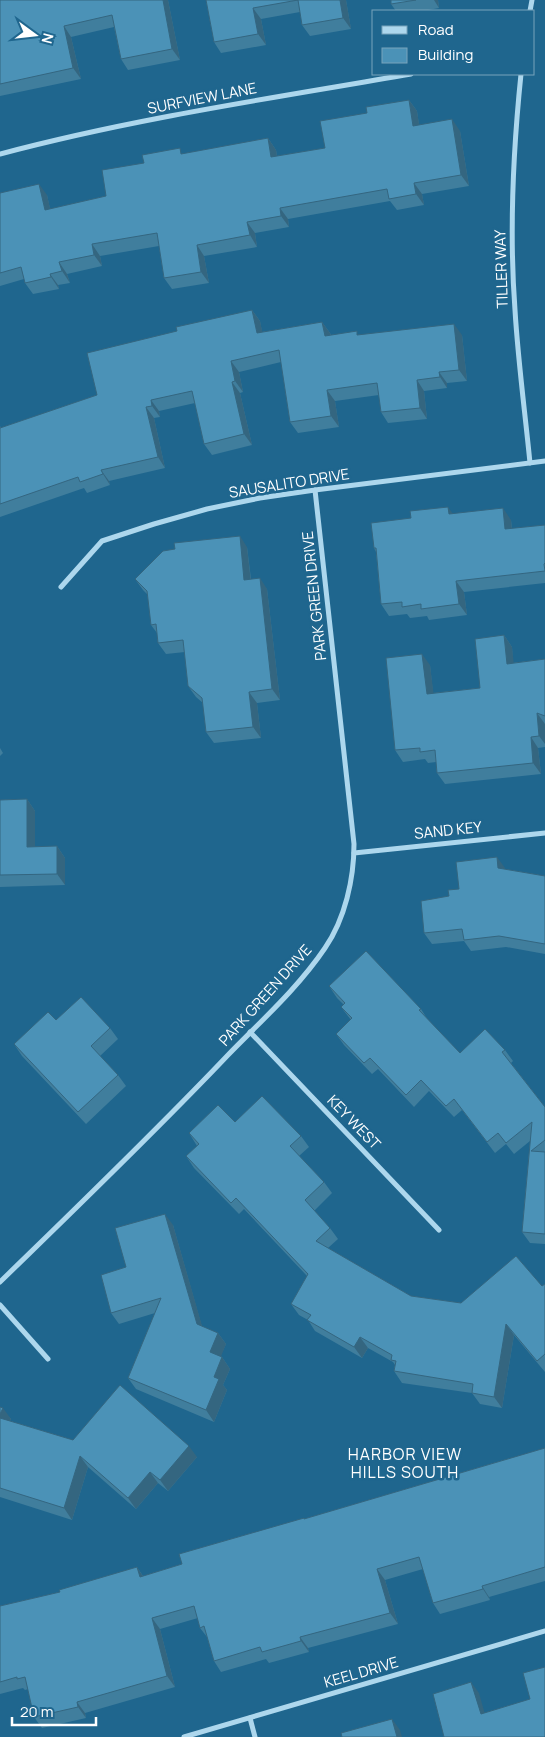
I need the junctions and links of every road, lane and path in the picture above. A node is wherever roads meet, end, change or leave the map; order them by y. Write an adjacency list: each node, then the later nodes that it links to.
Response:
1 (405, 75): 3 (street, SURFVIEW LANE)
2 (521, 75): 5 (street, TILLER WAY)
3 (0, 154)
4 (545, 461): 5 (street, SAUSALITO DRIVE)
5 (530, 462): 6 (street, SAUSALITO DRIVE)
6 (315, 490): 7 (street, SAUSALITO DRIVE); 9 (street, PARK GREEN DRIVE)
7 (61, 587)
8 (545, 833): 9 (street, SAND KEY)
9 (354, 853): 10 (street, PARK GREEN DRIVE)
10 (250, 1032): 11 (street, KEY WEST); 12 (street, PARK GREEN DRIVE)
11 (439, 1230)
12 (0, 1282)
13 (0, 1305): 14 (street)
14 (48, 1359)
15 (545, 1631): 16 (street, KEEL DRIVE)
16 (250, 1718): 17 (street, KEEL DRIVE); 18 (street)
17 (184, 1737)
18 (256, 1737)

